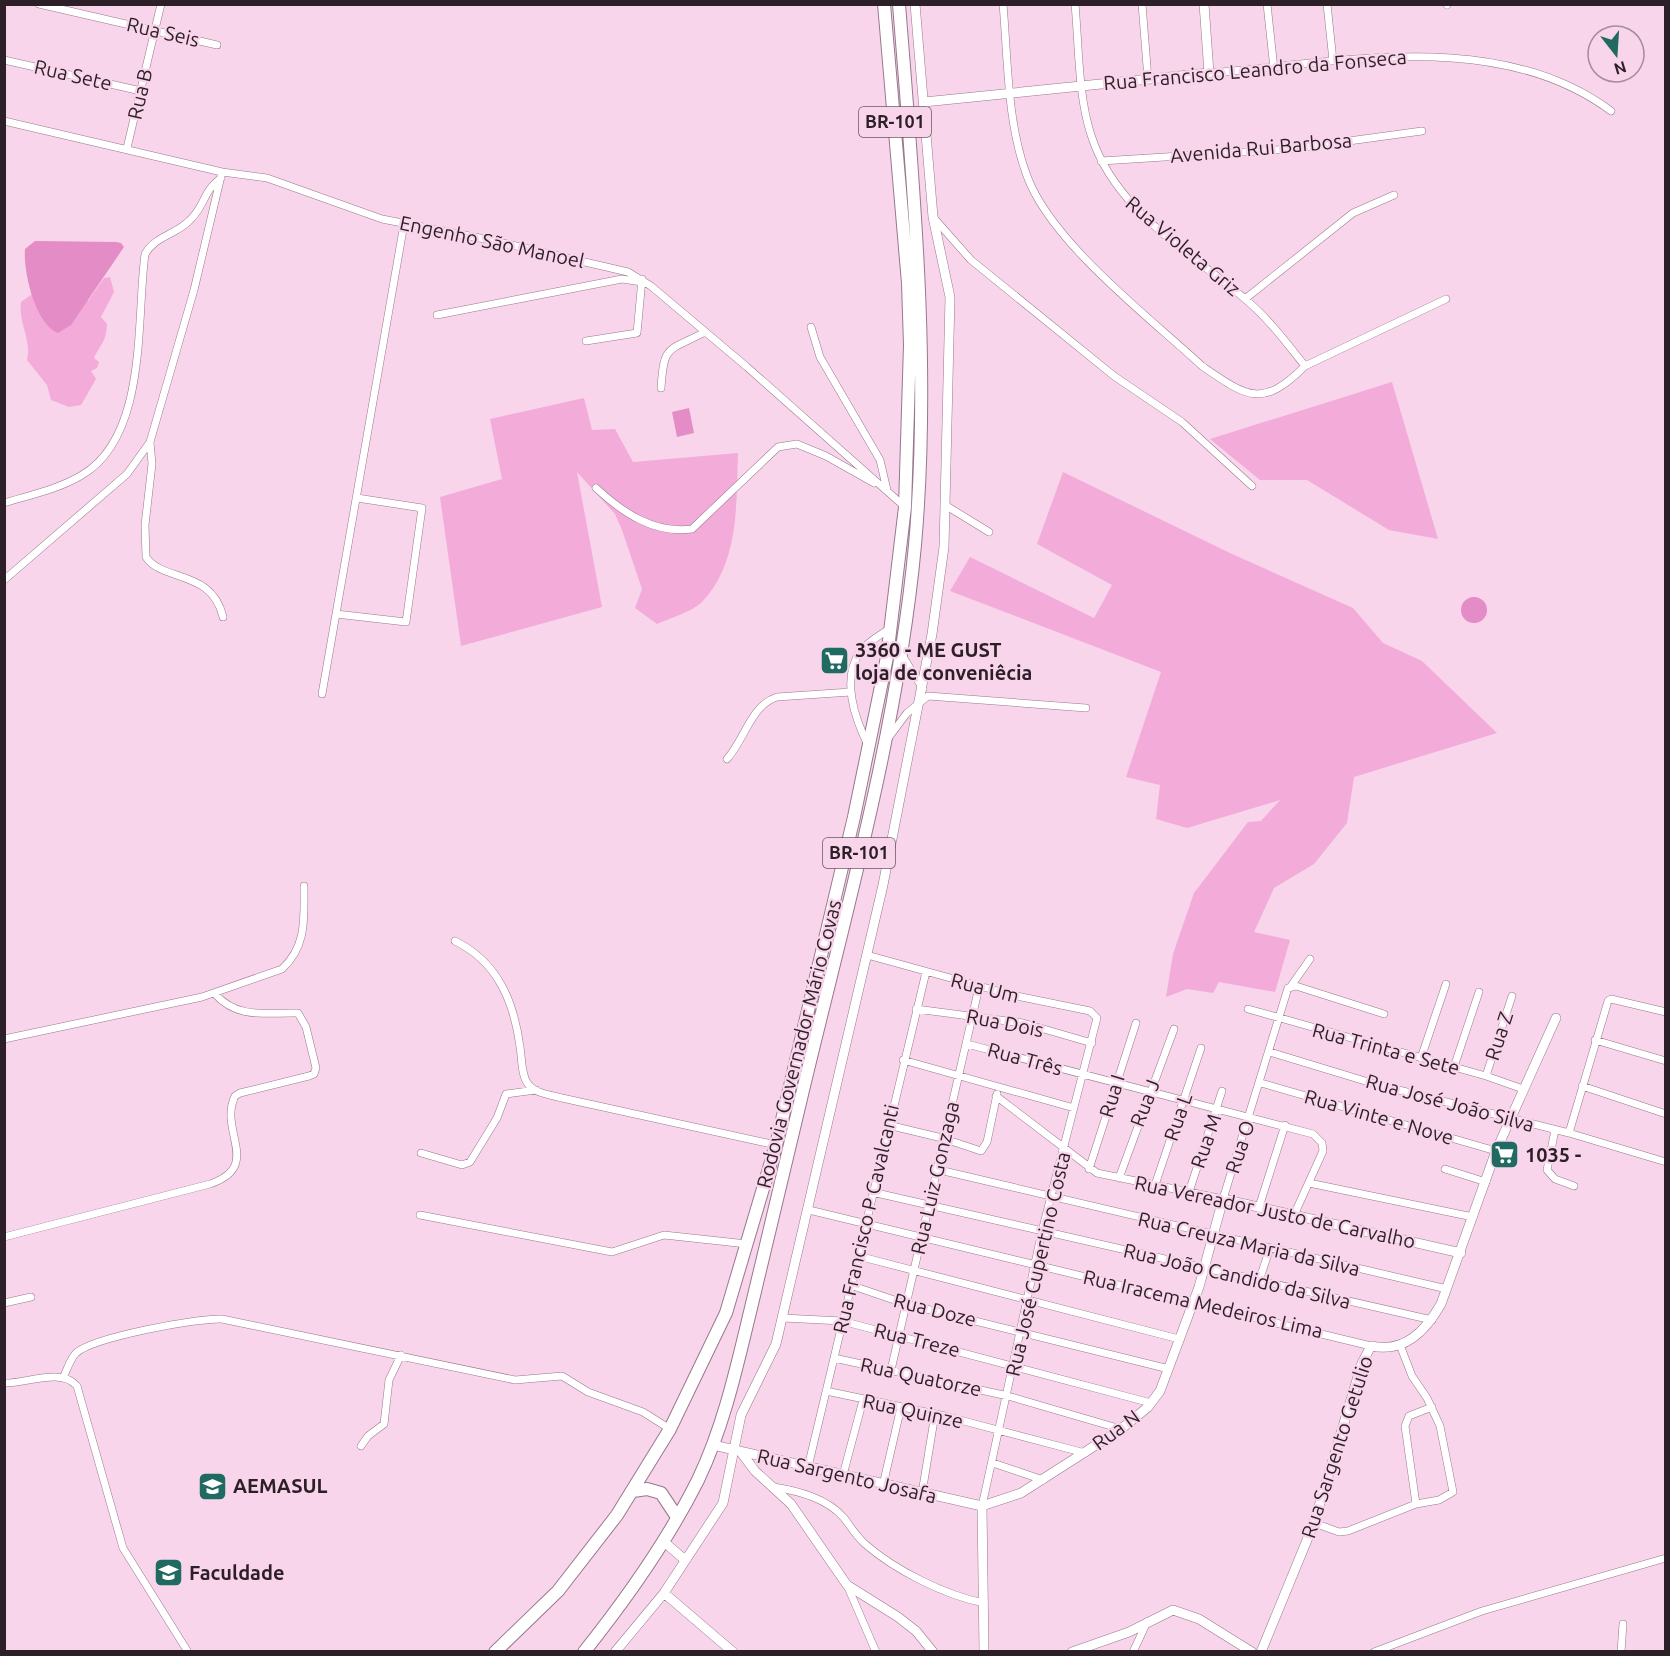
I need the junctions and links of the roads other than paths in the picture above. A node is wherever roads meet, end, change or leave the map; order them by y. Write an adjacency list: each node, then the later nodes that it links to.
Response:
1 (39, 4): 12 (street, Rua Seis)
2 (161, 4): 12 (street, Rua B)
3 (884, 4): 48 (highway, Rodovia Governador Mário Covas / BR-101)
4 (898, 4): 55 (highway, Rodovia Governador Mário Covas / BR-101)
5 (915, 4): 22 (street)
6 (1003, 4): 21 (street)
7 (1075, 4): 19 (street, Rua Violeta Griz)
8 (1142, 4): 18 (street)
9 (1204, 4): 17 (street)
10 (1267, 4): 16 (street)
11 (1328, 4): 15 (street)
12 (155, 30): 13 (street, Rua Seis); 20 (street, Rua B)
13 (217, 45)
14 (4, 60): 20 (street, Rua Sete)
15 (1333, 61): 16 (street, Rua Francisco Leandro da Fonseca); 23 (street, Rua Francisco Leandro da Fonseca)
16 (1274, 69): 17 (street, Rua Francisco Leandro da Fonseca)
17 (1209, 73): 18 (street, Rua Francisco Leandro da Fonseca)
18 (1148, 79): 19 (street, Rua Francisco Leandro da Fonseca)
19 (1082, 85): 21 (street, Rua Francisco Leandro da Fonseca); 27 (street, Rua Violeta Griz)
20 (141, 91): 26 (street, Rua B)
21 (1011, 93): 22 (street, Rua Francisco Leandro da Fonseca); 39 (street)
22 (924, 102): 30 (street)
23 (1611, 111)
24 (4, 121): 26 (street, Engenho São Manoel)
25 (1422, 131): 27 (street, Avenida Rui Barbosa)
26 (127, 148): 28 (street, Engenho São Manoel)
27 (1101, 161): 33 (street, Rua Violeta Griz)
28 (222, 175): 31 (street, Engenho São Manoel); 41 (street); 46 (street)
29 (1394, 195): 33 (street)
30 (933, 217): 42 (street); 47 (street)
31 (404, 224): 32 (street, Engenho São Manoel); 45 (street)
32 (642, 281): 35 (street); 37 (street, Engenho São Manoel); 38 (street)
33 (1245, 299): 39 (street, Rua Violeta Griz)
34 (1446, 299): 39 (street)
35 (437, 315)
36 (811, 327): 44 (street)
37 (705, 332): 40 (street); 44 (street, Engenho São Manoel)
38 (586, 341)
39 (1305, 366)
40 (661, 388)
41 (150, 442): 50 (street); 53 (street)
42 (1252, 486)
43 (596, 488): 44 (street)
44 (887, 490): 48 (street, Engenho São Manoel)
45 (357, 498): 52 (street); 52 (street)
46 (4, 503)
47 (945, 505): 49 (street); 56 (street)
48 (905, 507): 54 (highway, Rodovia Governador Mário Covas / BR-101)
49 (989, 532)
50 (5, 579): 51 (street)
51 (4, 587)
52 (336, 614): 58 (street)
53 (223, 617)
54 (891, 627): 57 (street); 63 (highway, Rodovia Governador Mário Covas / BR-101)
55 (899, 651): 56 (street); 62 (highway, Rodovia Governador Mário Covas / BR-101)
56 (921, 686): 59 (street); 60 (street)
57 (851, 692): 63 (street); 64 (street)
58 (322, 694)
59 (928, 696): 60 (street); 61 (street)
60 (919, 703): 62 (street); 67 (street)
61 (1086, 708)
62 (888, 739): 187 (highway, Rodovia Governador Mário Covas / BR-101)
63 (870, 748): 119 (highway, Rodovia Governador Mário Covas / BR-101)
64 (727, 759)
65 (304, 886): 74 (street)
66 (455, 941): 104 (street)
67 (867, 955): 69 (street, Rua Um); 138 (street)
68 (1310, 959): 72 (street)
69 (926, 972): 71 (street, Rua Um); 76 (street, Rua Francisco P Cavalcanti)
70 (1446, 984): 92 (street)
71 (978, 987): 80 (street, Rua Luiz Gonzaga); 83 (street, Rua Um)
72 (1289, 990): 79 (street); 82 (street, Rua O)
73 (1479, 992): 95 (street)
74 (215, 994): 86 (street); 145 (street)
75 (1512, 996): 98 (street, Rua Z)
76 (916, 1009): 80 (street, Rua Dois); 93 (street, Rua Francisco P Cavalcanti)
77 (1248, 1009): 82 (street, Rua Trinta e Sete)
78 (1665, 1012): 87 (street)
79 (1384, 1014)
80 (973, 1016): 88 (street, Rua Dois); 89 (street, Rua Luiz Gonzaga)
81 (1556, 1018): 103 (street, Rua Sargento Getulio)
82 (1280, 1019): 91 (street, Rua O); 92 (street, Rua Trinta e Sete)
83 (1098, 1022): 88 (street, Rua José Cupertino Costa)
84 (1136, 1023): 99 (street, Rua I)
85 (1174, 1029): 105 (street, Rua J)
86 (4, 1039)
87 (1595, 1040): 94 (street); 102 (street)
88 (1092, 1043): 96 (street, Rua José Cupertino Costa)
89 (967, 1044): 96 (street, Rua Três); 97 (street, Rua Luiz Gonzaga)
90 (1201, 1048): 108 (street, Rua L)
91 (1270, 1053): 100 (street, Rua O); 113 (street, Rua José João Silva)
92 (1421, 1058): 95 (street, Rua Trinta e Sete)
93 (903, 1060): 97 (street); 114 (street, Rua Francisco P Cavalcanti)
94 (1665, 1060)
95 (1454, 1067): 98 (street, Rua Trinta e Sete)
96 (1084, 1074): 99 (street, Rua Vinte e Nove); 109 (street, Rua José Cupertino Costa)
97 (959, 1075): 101 (street); 118 (street, Rua Luiz Gonzaga)
98 (1486, 1076): 103 (street, Rua Trinta e Sete)
99 (1116, 1082): 105 (street, Rua Vinte e Nove); 125 (street, Rua I)
100 (1261, 1083): 112 (street, Rua O); 121 (street, Rua Vinte e Nove)
101 (999, 1085): 107 (street); 109 (street)
102 (1582, 1086): 111 (street); 117 (street)
103 (1523, 1089): 113 (street, Rua Sargento Getulio)
104 (536, 1090): 119 (street); 122 (street)
105 (1150, 1091): 108 (street, Rua Vinte e Nove); 127 (street, Rua J)
106 (1222, 1091): 110 (street, Rua M)
107 (996, 1096): 118 (street); 120 (street)
108 (1183, 1101): 110 (street, Rua Vinte e Nove); 130 (street, Rua L)
109 (1074, 1108): 120 (street, Rua José Cupertino Costa)
110 (1217, 1109): 112 (street, Rua Vinte e Nove); 133 (street, Rua M)
111 (1665, 1113)
112 (1250, 1116): 115 (street, Rua Vinte e Nove); 135 (street, Rua O)
113 (1511, 1119): 116 (street, Rua José João Silva); 121 (street, Rua Sargento Getulio)
114 (888, 1125): 118 (street); 132 (street, Rua Francisco P Cavalcanti)
115 (1285, 1125): 129 (street, Rua Vinte e Nove); 137 (street)
116 (1555, 1130): 117 (street, Rua José João Silva); 131 (street)
117 (1569, 1133): 123 (street, Rua José João Silva)
118 (942, 1138): 124 (street, Rua Luiz Gonzaga)
119 (776, 1145): 147 (highway, Rodovia Governador Mário Covas / BR-101)
120 (1065, 1147): 125 (street); 134 (street, Rua José Cupertino Costa)
121 (1496, 1151): 128 (street, Rua Sargento Getulio)
122 (421, 1153)
123 (1665, 1162)
124 (935, 1169): 134 (street, Rua Creuza Maria da Silva); 136 (street, Rua Luiz Gonzaga)
125 (1089, 1169): 127 (street, Rua Vereador Justo de Carvalho)
126 (1445, 1169): 128 (street)
127 (1119, 1178): 130 (street, Rua Vereador Justo de Carvalho)
128 (1486, 1182): 141 (street, Rua Sargento Getulio)
129 (1309, 1183): 140 (street); 141 (street, Rua Vereador Justo de Carvalho)
130 (1155, 1185): 133 (street, Rua Vereador Justo de Carvalho)
131 (1574, 1186)
132 (872, 1192): 136 (street, Rua João Candido da Silva); 142 (street, Rua Francisco P Cavalcanti)
133 (1190, 1192): 135 (street, Rua Vereador Justo de Carvalho)
134 (1051, 1197): 143 (street, Rua José Cupertino Costa); 144 (street, Rua Creuza Maria da Silva)
135 (1223, 1199): 137 (street, Rua Vereador Justo de Carvalho); 144 (street, Rua O)
136 (929, 1204): 143 (street, Rua João Candido da Silva); 146 (street, Rua Luiz Gonzaga)
137 (1259, 1207): 140 (street, Rua Vereador Justo de Carvalho)
138 (809, 1210): 142 (street, Rua Iracema Medeiros Lima); 162 (street)
139 (420, 1215): 147 (street)
140 (1294, 1215): 149 (street, Rua Vereador Justo de Carvalho)
141 (1473, 1216): 149 (street, Rua Sargento Getulio)
142 (864, 1225): 146 (street, Rua Iracema Medeiros Lima); 150 (street, Rua Francisco P Cavalcanti)
143 (1042, 1231): 151 (street, Rua José Cupertino Costa); 152 (street, Rua João Candido da Silva)
144 (1213, 1233): 148 (street, Rua Creuza Maria da Silva); 152 (street, Rua O)
145 (4, 1237)
146 (921, 1239): 151 (street, Rua Iracema Medeiros Lima); 153 (street, Rua Luiz Gonzaga)
147 (747, 1245): 184 (highway, Rodovia Governador Mário Covas / BR-101)
148 (1270, 1248): 154 (street); 156 (street, Rua Creuza Maria da Silva)
149 (1461, 1252): 156 (street, Rua Sargento Getulio)
150 (858, 1256): 153 (street); 155 (street, Rua Francisco P Cavalcanti)
151 (1035, 1263): 158 (street, Rua José Cupertino Costa); 159 (street, Rua Iracema Medeiros Lima)
152 (1205, 1267): 154 (street, Rua João Candido da Silva); 159 (street, Rua O)
153 (913, 1272): 158 (street); 161 (street, Rua Luiz Gonzaga)
154 (1259, 1281): 163 (street, Rua João Candido da Silva)
155 (850, 1285): 161 (street, Rua Doze); 164 (street, Rua Francisco P Cavalcanti)
156 (1447, 1289): 163 (street, Rua Sargento Getulio)
157 (31, 1297): 160 (street)
158 (1028, 1298): 165 (street, Rua José Cupertino Costa); 167 (street)
159 (1194, 1301): 167 (street, Rua N); 168 (street, Rua Iracema Medeiros Lima)
160 (4, 1303)
161 (906, 1304): 165 (street, Rua Doze); 166 (street, Rua Luiz Gonzaga)
162 (783, 1318): 164 (street, Rua Treze); 189 (street)
163 (1432, 1320): 169 (street, Rua Sargento Getulio)
164 (842, 1321): 166 (street, Rua Treze); 171 (street, Rua Francisco P Cavalcanti)
165 (1021, 1331): 172 (street, Rua José Cupertino Costa); 173 (street, Rua Doze)
166 (898, 1336): 172 (street, Rua Treze); 174 (street, Rua Luiz Gonzaga)
167 (1179, 1339): 173 (street, Rua N)
168 (1371, 1346): 169 (street, Rua Sargento Getulio); 202 (street, Rua Sargento Getulio)
169 (1400, 1346): 182 (street)
170 (401, 1355): 175 (street); 184 (street); 188 (street)
171 (834, 1358): 174 (street, Rua Quatorze); 177 (street, Rua Francisco P Cavalcanti)
172 (1014, 1365): 178 (street, Rua José Cupertino Costa); 180 (street, Rua Treze)
173 (1169, 1369): 180 (street, Rua N)
174 (891, 1370): 178 (street, Rua Quatorze)
175 (63, 1377): 176 (street); 211 (street)
176 (4, 1383)
177 (826, 1391): 179 (street, Rua Quinze); 192 (street, Rua Francisco P Cavalcanti)
178 (1008, 1396): 185 (street, Rua Quatorze); 186 (street, Rua José Cupertino Costa)
179 (863, 1400): 181 (street, Rua Quinze); 193 (street)
180 (1151, 1403): 185 (street, Rua N)
181 (901, 1407): 183 (street, Rua Quinze); 195 (street)
182 (1432, 1407): 199 (street); 199 (street)
183 (935, 1414): 186 (street, Rua Quinze); 198 (street)
184 (670, 1429): 197 (highway, Rodovia Governador Mário Covas / BR-101)
185 (1121, 1429): 190 (street, Rua N)
186 (1000, 1431): 190 (street, Rua Quinze); 191 (street, Rua José Cupertino Costa)
187 (713, 1444): 189 (street, Rua Sargento Josafa); 201 (highway, Rodovia Governador Mário Covas / BR-101)
188 (361, 1446)
189 (736, 1450): 192 (street, Rua Sargento Josafa); 196 (street); 205 (street)
190 (1085, 1453): 194 (street, Rua N)
191 (993, 1463): 194 (street); 200 (street, Rua José Cupertino Costa)
192 (808, 1467): 193 (street, Rua Sargento Josafa)
193 (843, 1475): 195 (street, Rua Sargento Josafa)
194 (1043, 1480): 200 (street, Rua N)
195 (884, 1485): 198 (street, Rua Sargento Josafa)
196 (774, 1487): 206 (street); 208 (street)
197 (633, 1491): 201 (highway); 212 (highway, Rodovia Governador Mário Covas / BR-101)
198 (922, 1493): 200 (street, Rua Sargento Josafa)
199 (1416, 1504): 202 (street)
200 (982, 1506): 208 (street)
201 (677, 1517): 203 (highway, Rodovia Governador Mário Covas / BR-101)
202 (1314, 1523): 222 (street, Rua Sargento Getulio)
203 (663, 1541): 205 (street); 213 (highway, Rodovia Governador Mário Covas / BR-101)
204 (1665, 1558): 223 (street)
205 (685, 1560): 207 (street)
206 (847, 1585): 216 (street); 217 (street)
207 (664, 1593): 214 (street); 215 (street)
208 (984, 1603): 218 (street)
209 (1147, 1622): 219 (street); 220 (street); 221 (street)
210 (1623, 1624): 224 (street)
211 (188, 1652)
212 (495, 1652)
213 (585, 1652)
214 (615, 1652)
215 (733, 1652)
216 (876, 1652)
217 (933, 1652)
218 (984, 1652)
219 (1072, 1652)
220 (1133, 1652)
221 (1252, 1652)
222 (1261, 1652)
223 (1374, 1652)
224 (1621, 1652)

